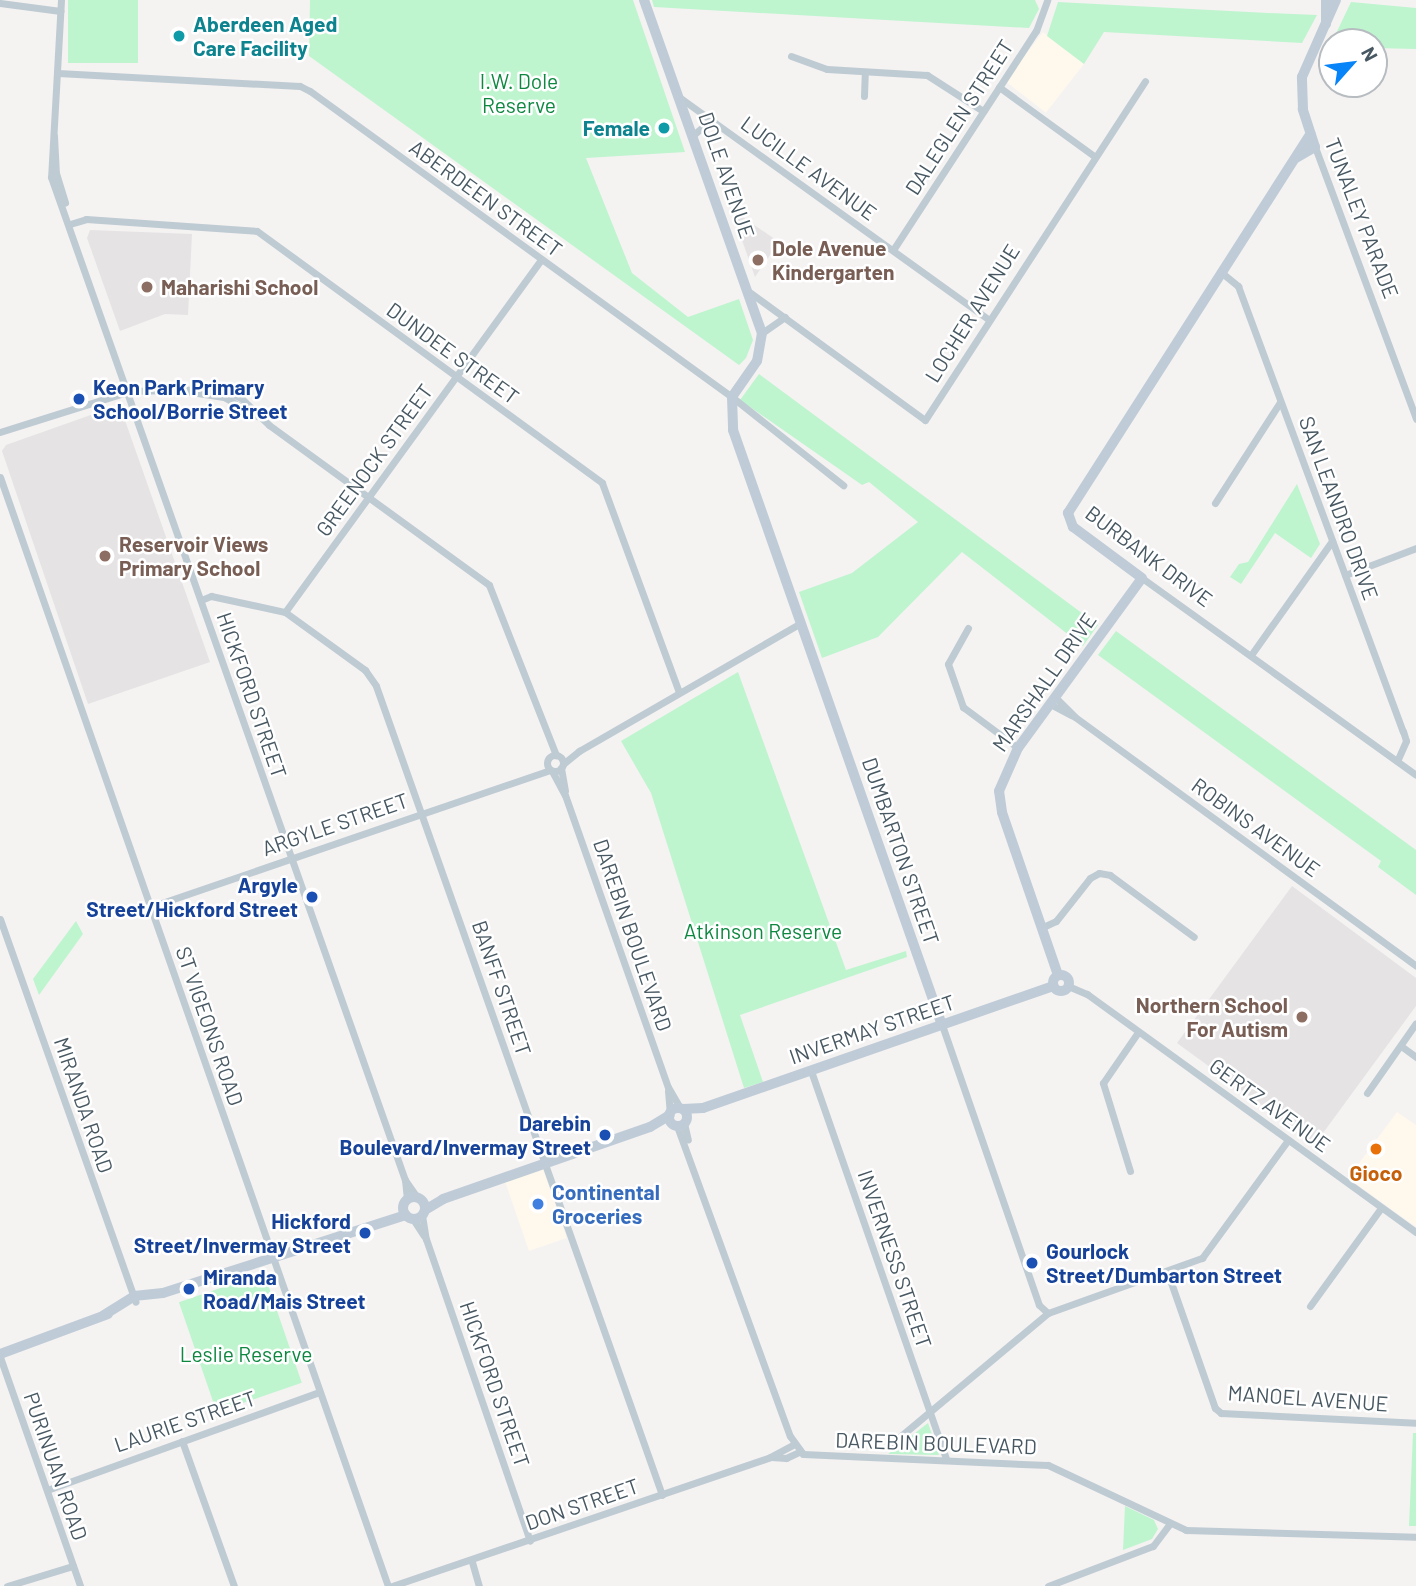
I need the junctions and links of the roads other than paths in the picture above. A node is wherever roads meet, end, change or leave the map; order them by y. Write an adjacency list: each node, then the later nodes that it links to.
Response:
1 (61, 0): 7 (street, HICKFORD STREET)
2 (644, 0): 16 (street, DOLE AVENUE)
3 (1047, 0): 15 (street, DALEGLEN STREET)
4 (1326, 0): 8 (street, TUNALEY PARADE)
5 (1336, 0): 9 (street, TUNALEY PARADE)
6 (0, 3): 7 (street)
7 (60, 11): 13 (street, HICKFORD STREET)
8 (1325, 28)
9 (1326, 28)
10 (1318, 41): 20 (street, TUNALEY PARADE)
11 (791, 57): 12 (street)
12 (865, 73): 17 (street); 18 (street)
13 (58, 74): 25 (street, HICKFORD STREET); 27 (street, ABERDEEN STREET)
14 (1145, 81): 23 (street, LOCHER AVENUE)
15 (999, 87): 18 (street, DALEGLEN STREET); 23 (street)
16 (679, 96): 19 (street, LUCILLE AVENUE); 21 (street, DOLE AVENUE)
17 (864, 96)
18 (983, 111): 26 (street, DALEGLEN STREET)
19 (711, 120): 21 (street, LUCILLE AVENUE); 26 (street, LUCILLE AVENUE)
20 (1310, 134): 22 (street, TUNALEY PARADE); 24 (street, BURBANK DRIVE)
21 (692, 136): 29 (street, DOLE AVENUE)
22 (1315, 147): 24 (street, BURBANK DRIVE); 37 (street, TUNALEY PARADE)
23 (1094, 156): 31 (street, LOCHER AVENUE)
24 (1296, 158): 28 (street, BURBANK DRIVE)
25 (69, 223): 33 (street, DUNDEE STREET); 34 (street, HICKFORD STREET)
26 (893, 250): 31 (street, LUCILLE AVENUE)
27 (541, 260): 33 (street, GREENOCK STREET); 35 (street, ABERDEEN STREET)
28 (1222, 273): 36 (street, SAN LEANDRO DRIVE); 46 (street, BURBANK DRIVE)
29 (748, 290): 30 (street, LOCHER AVENUE); 32 (street, DOLE AVENUE)
30 (785, 317): 31 (street, LOCHER AVENUE); 32 (street)
31 (988, 319)
32 (762, 333): 35 (street)
33 (457, 376): 41 (street, GREENOCK STREET); 52 (street, DUNDEE STREET)
34 (130, 391): 38 (street, DAREBIN BOULEVARD); 41 (street, DAREBIN BOULEVARD); 47 (street, HICKFORD STREET)
35 (732, 397): 40 (street, ABERDEEN STREET); 49 (street, DUMBARTON STREET)
36 (1280, 402): 42 (street); 43 (street, SAN LEANDRO DRIVE)
37 (1416, 419)
38 (3, 433)
39 (0, 477): 63 (street, ST VIGEONS ROAD)
40 (843, 485)
41 (369, 498): 48 (street, GREENOCK STREET); 57 (street, DAREBIN BOULEVARD)
42 (1215, 503)
43 (1332, 541): 45 (street, SAN LEANDRO DRIVE); 51 (street)
44 (1416, 548): 45 (street)
45 (1345, 575): 56 (street, SAN LEANDRO DRIVE)
46 (1142, 578): 51 (street, BURBANK DRIVE); 53 (street, MARSHALL DRIVE)
47 (201, 600): 48 (street, BANFF STREET); 62 (street, HICKFORD STREET)
48 (285, 612): 61 (street, BANFF STREET)
49 (801, 622): 52 (street, ARGYLE STREET); 72 (street, DUMBARTON STREET)
50 (968, 628): 54 (street)
51 (1251, 655): 56 (street, BURBANK DRIVE)
52 (679, 692): 55 (street, ARGYLE STREET)
53 (1053, 700): 54 (street, MARSHALL DRIVE); 67 (street, ROBINS AVENUE)
54 (1018, 748): 65 (street, MARSHALL DRIVE)
55 (579, 751): 57 (street, ARGYLE STREET); 58 (street, ARGYLE STREET)
56 (1397, 761): 59 (street, BURBANK DRIVE)
57 (552, 762): 58 (street); 58 (street); 60 (street, DAREBIN BOULEVARD); 61 (street, ARGYLE STREET)
58 (562, 766): 60 (street, DAREBIN BOULEVARD)
59 (1416, 775)
60 (565, 795): 78 (street, DAREBIN BOULEVARD)
61 (422, 813): 62 (street, ARGYLE STREET); 80 (street, BANFF STREET)
62 (290, 857): 63 (street, ARGYLE STREET); 82 (street, HICKFORD STREET)
63 (150, 908): 85 (street, ST VIGEONS ROAD)
64 (0, 919): 87 (street, MIRANDA ROAD)
65 (1043, 926): 66 (street); 68 (street, MARSHALL DRIVE)
66 (1194, 937)
67 (1416, 966)
68 (1058, 975): 69 (street); 70 (street)
69 (1053, 986): 70 (street, INVERMAY STREET); 72 (street, INVERMAY STREET)
70 (1068, 986): 73 (street, GERTZ AVENUE)
71 (1416, 1023): 74 (street)
72 (942, 1025): 76 (street, INVERMAY STREET); 89 (street, DUMBARTON STREET)
73 (1138, 1032): 79 (street, GERTZ AVENUE); 81 (street)
74 (1401, 1046): 75 (street); 77 (street)
75 (1416, 1057)
76 (811, 1071): 78 (street, INVERMAY STREET); 94 (street, INVERNESS STREET)
77 (1367, 1093)
78 (678, 1117): 80 (street, INVERMAY STREET); 97 (street, DAREBIN BOULEVARD)
79 (1288, 1140): 83 (street, GERTZ AVENUE); 86 (street)
80 (545, 1164): 82 (street, INVERMAY STREET); 103 (street, BANFF STREET)
81 (1130, 1171)
82 (415, 1208): 85 (street, INVERMAY STREET); 106 (street, HICKFORD STREET)
83 (1381, 1208): 84 (street, GERTZ AVENUE); 88 (street)
84 (1416, 1232)
85 (272, 1256): 87 (street, INVERMAY STREET); 93 (street, ST VIGEONS ROAD)
86 (1168, 1274): 89 (street); 95 (street, MANOEL AVENUE)
87 (135, 1299): 90 (street)
88 (1310, 1306)
89 (1048, 1313): 94 (street)
90 (15, 1346): 91 (street); 92 (street)
91 (0, 1347)
92 (0, 1355): 102 (street, PURINUAN ROAD)
93 (319, 1392): 96 (street, LAURIE STREET); 113 (street, ST VIGEONS ROAD)
94 (930, 1412): 98 (street); 101 (street, INVERNESS STREET)
95 (1416, 1423)
96 (182, 1441): 102 (street, LAURIE STREET); 112 (street)
97 (794, 1444): 99 (street, DAREBIN BOULEVARD); 100 (street, DON STREET)
98 (890, 1446)
99 (799, 1452): 100 (street, DON STREET); 101 (street, DAREBIN BOULEVARD)
100 (770, 1457): 103 (street, DON STREET)
101 (946, 1458): 104 (street, DAREBIN BOULEVARD)
102 (46, 1488): 108 (street, PURINUAN ROAD)
103 (662, 1495): 106 (street, DON STREET)
104 (1169, 1525): 105 (street, DAREBIN BOULEVARD); 115 (street)
105 (1416, 1536)
106 (530, 1541): 107 (street, DON STREET)
107 (472, 1562): 109 (street, DON STREET); 114 (street)
108 (72, 1563): 110 (street); 111 (street, PURINUAN ROAD)
109 (405, 1585): 113 (street, DON STREET)
110 (7, 1586)
111 (80, 1586)
112 (234, 1586)
113 (390, 1586)
114 (480, 1586)
115 (1048, 1586)

